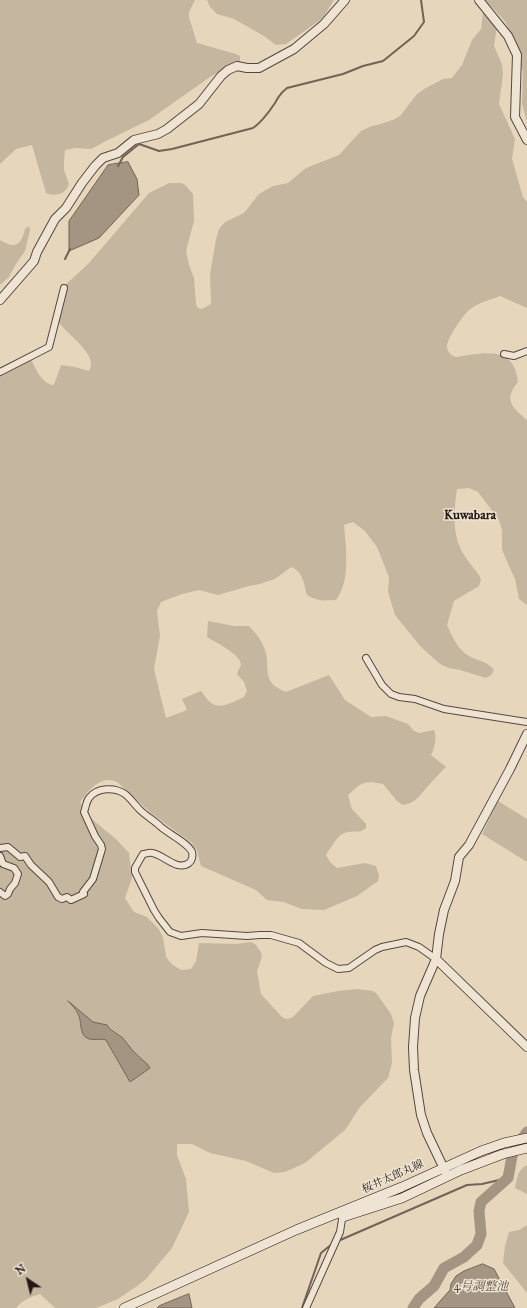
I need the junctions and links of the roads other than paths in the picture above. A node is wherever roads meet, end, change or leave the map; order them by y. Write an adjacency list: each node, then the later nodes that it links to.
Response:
1 (345, 0): 5 (street)
2 (480, 0): 3 (street)
3 (527, 140)
4 (64, 288): 8 (street)
5 (0, 300)
6 (527, 351): 7 (street)
7 (504, 354)
8 (0, 372)
9 (366, 658): 10 (street)
10 (527, 722)
11 (527, 734): 15 (street)
12 (0, 848): 15 (street)
13 (0, 856): 14 (street)
14 (0, 892)
15 (436, 959): 16 (street); 19 (street)
16 (527, 1047)
17 (527, 1138): 19 (main road, 桜井太郎丸線)
18 (527, 1148): 20 (main road, 桜井太郎丸線)
19 (443, 1168): 20 (street); 21 (main road, 桜井太郎丸線)
20 (448, 1177): 21 (main road, 桜井太郎丸線)
21 (343, 1215): 22 (main road, 桜井太郎丸線); 23 (street)
22 (124, 1308)
23 (306, 1308)

